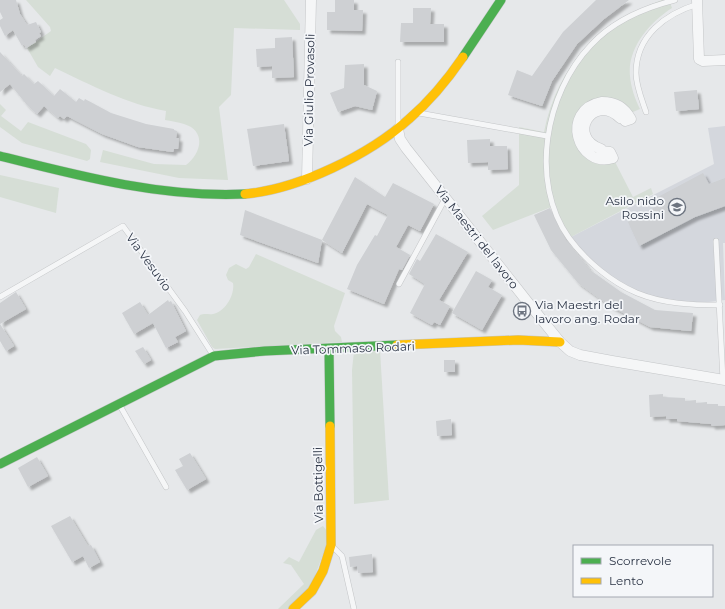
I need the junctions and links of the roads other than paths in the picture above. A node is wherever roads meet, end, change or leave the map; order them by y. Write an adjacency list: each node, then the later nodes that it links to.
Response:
1 (311, 0): 13 (street, Via Giulio Provasoli)
2 (501, 0): 8 (street)
3 (675, 0): 11 (lane)
4 (697, 2): 5 (street); 7 (lane)
5 (725, 60)
6 (398, 62): 10 (lane)
7 (646, 112)
8 (416, 113): 10 (street); 11 (lane)
9 (576, 124): 9 (street)
10 (398, 129): 13 (street); 14 (street, Via Maestri del lavoro)
11 (547, 136): 18 (lane)
12 (0, 156): 13 (street)
13 (307, 179)
14 (446, 197): 16 (lane, Via Maestri del lavoro); 19 (street, Via Maestri del lavoro)
15 (716, 241): 18 (lane)
16 (399, 284)
17 (0, 297): 21 (lane, Via Vesuvio)
18 (720, 305): 22 (lane)
19 (560, 342): 20 (street, Via Tommaso Rodari); 22 (street)
20 (329, 348): 21 (street, Via Tommaso Rodari); 26 (street, Via Bottigelli)
21 (214, 356): 23 (street, Via Tommaso Rodari)
22 (724, 380)
23 (119, 404): 24 (street, Via Tommaso Rodari); 25 (lane)
24 (0, 464)
25 (166, 487)
26 (331, 544): 27 (street, Via Bottigelli); 28 (lane)
27 (293, 609)
28 (354, 609)

